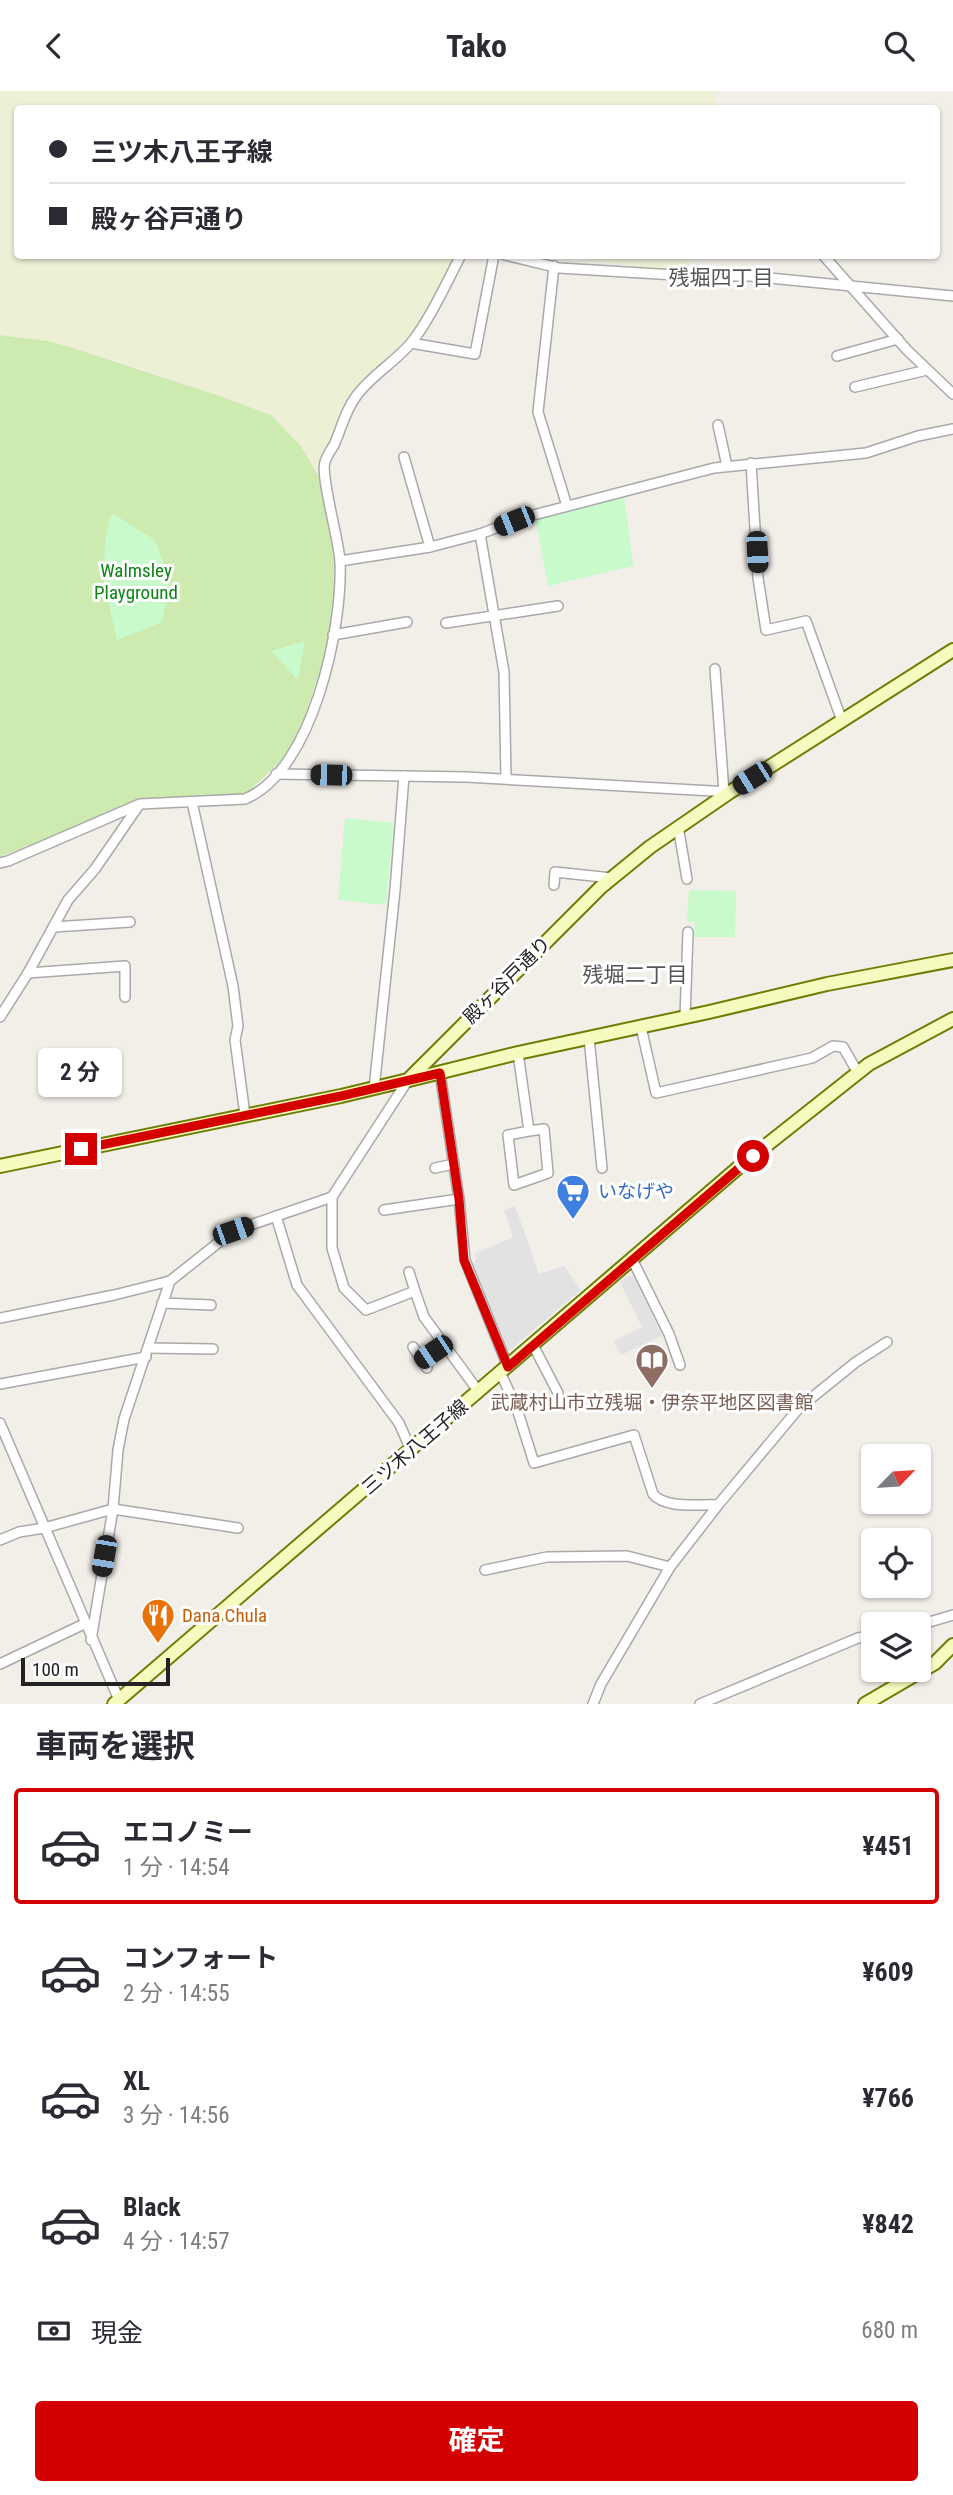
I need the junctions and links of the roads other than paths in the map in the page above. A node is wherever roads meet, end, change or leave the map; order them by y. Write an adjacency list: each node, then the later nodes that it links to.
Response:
1 (459, 259): 9 (street)
2 (493, 259): 9 (street)
3 (521, 259): 5 (street)
4 (827, 259): 6 (street)
5 (554, 267): 6 (street); 19 (street)
6 (853, 287): 7 (street); 8 (street)
7 (953, 296)
8 (898, 339): 10 (street); 11 (street)
9 (411, 343): 22 (street)
10 (837, 356)
11 (928, 370): 12 (street); 13 (street)
12 (855, 387)
13 (953, 394)
14 (718, 425): 18 (street)
15 (953, 429): 17 (street)
16 (404, 457): 21 (street)
17 (751, 463): 18 (street); 30 (street)
18 (727, 466): 19 (street)
19 (567, 506): 20 (street)
20 (480, 534): 21 (street); 24 (street)
21 (430, 547): 22 (street)
22 (340, 561): 27 (street)
23 (558, 606): 24 (street)
24 (495, 616): 26 (street); 33 (street)
25 (407, 622): 27 (street)
26 (446, 623)
27 (333, 635): 31 (street)
28 (953, 650): 30 (street, 殿ヶ谷戸通り)
29 (715, 669): 34 (street)
30 (842, 721): 34 (street, 殿ヶ谷戸通り)
31 (276, 774): 32 (street); 35 (street)
32 (404, 776): 33 (street); 57 (street)
33 (506, 778): 34 (street)
34 (727, 792): 37 (street, 殿ヶ谷戸通り)
35 (192, 802): 36 (street); 58 (street)
36 (140, 804): 38 (street); 43 (street)
37 (678, 826): 39 (street, 殿ヶ谷戸通り); 40 (street)
38 (0, 863)
39 (612, 878): 41 (street); 56 (street, 殿ヶ谷戸通り)
40 (687, 879)
41 (554, 885)
42 (130, 922): 43 (street)
43 (54, 927): 46 (street)
44 (688, 932): 49 (street)
45 (953, 960): 49 (street)
46 (28, 973): 47 (street); 48 (street)
47 (125, 997)
48 (0, 1017)
49 (685, 1017): 51 (street)
50 (953, 1019): 55 (street, 三ツ木八王子線)
51 (641, 1027): 52 (street); 55 (street)
52 (589, 1038): 53 (street); 63 (street)
53 (518, 1053): 54 (street); 59 (street)
54 (440, 1073): 56 (street); 60 (street)
55 (858, 1073): 68 (street, 三ツ木八王子線)
56 (408, 1080): 57 (street, 殿ヶ谷戸通り); 64 (street)
57 (374, 1089): 58 (street, 殿ヶ谷戸通り)
58 (245, 1115): 61 (street, 殿ヶ谷戸通り)
59 (529, 1131): 59 (street)
60 (454, 1164): 62 (street); 65 (street)
61 (0, 1166)
62 (435, 1168)
63 (602, 1168)
64 (332, 1197): 67 (street); 71 (street)
65 (459, 1199): 66 (street); 82 (street)
66 (384, 1210)
67 (276, 1216): 70 (street); 88 (street)
68 (632, 1259): 77 (street, 三ツ木八王子線); 81 (street)
69 (409, 1272): 71 (street)
70 (170, 1281): 72 (street); 74 (street)
71 (415, 1291): 76 (street)
72 (162, 1303): 73 (street); 80 (street)
73 (211, 1304)
74 (0, 1318)
75 (887, 1342): 89 (street)
76 (444, 1344): 78 (street); 84 (street)
77 (533, 1345): 82 (street, 三ツ木八王子線); 85 (street)
78 (413, 1347)
79 (213, 1349): 80 (street)
80 (147, 1353): 83 (street); 90 (street)
81 (680, 1365)
82 (505, 1370): 84 (street, 三ツ木八王子線); 89 (street)
83 (0, 1384)
84 (479, 1392): 88 (street, 三ツ木八王子線)
85 (558, 1392)
86 (0, 1423): 87 (street)
87 (4, 1442): 91 (street)
88 (411, 1450): 103 (street, 三ツ木八王子線)
89 (718, 1505): 94 (street)
90 (113, 1509): 91 (street); 92 (street); 100 (street)
91 (44, 1528): 93 (street); 98 (street)
92 (238, 1528)
93 (0, 1541)
94 (670, 1567): 95 (street); 104 (street)
95 (485, 1570)
96 (953, 1615): 97 (street)
97 (931, 1621)
98 (84, 1624): 100 (street); 102 (street)
99 (861, 1637): 105 (street)
100 (91, 1640): 103 (street)
101 (953, 1645): 106 (street)
102 (0, 1664)
103 (118, 1703)
104 (593, 1704)
105 (700, 1704)
106 (865, 1704)

